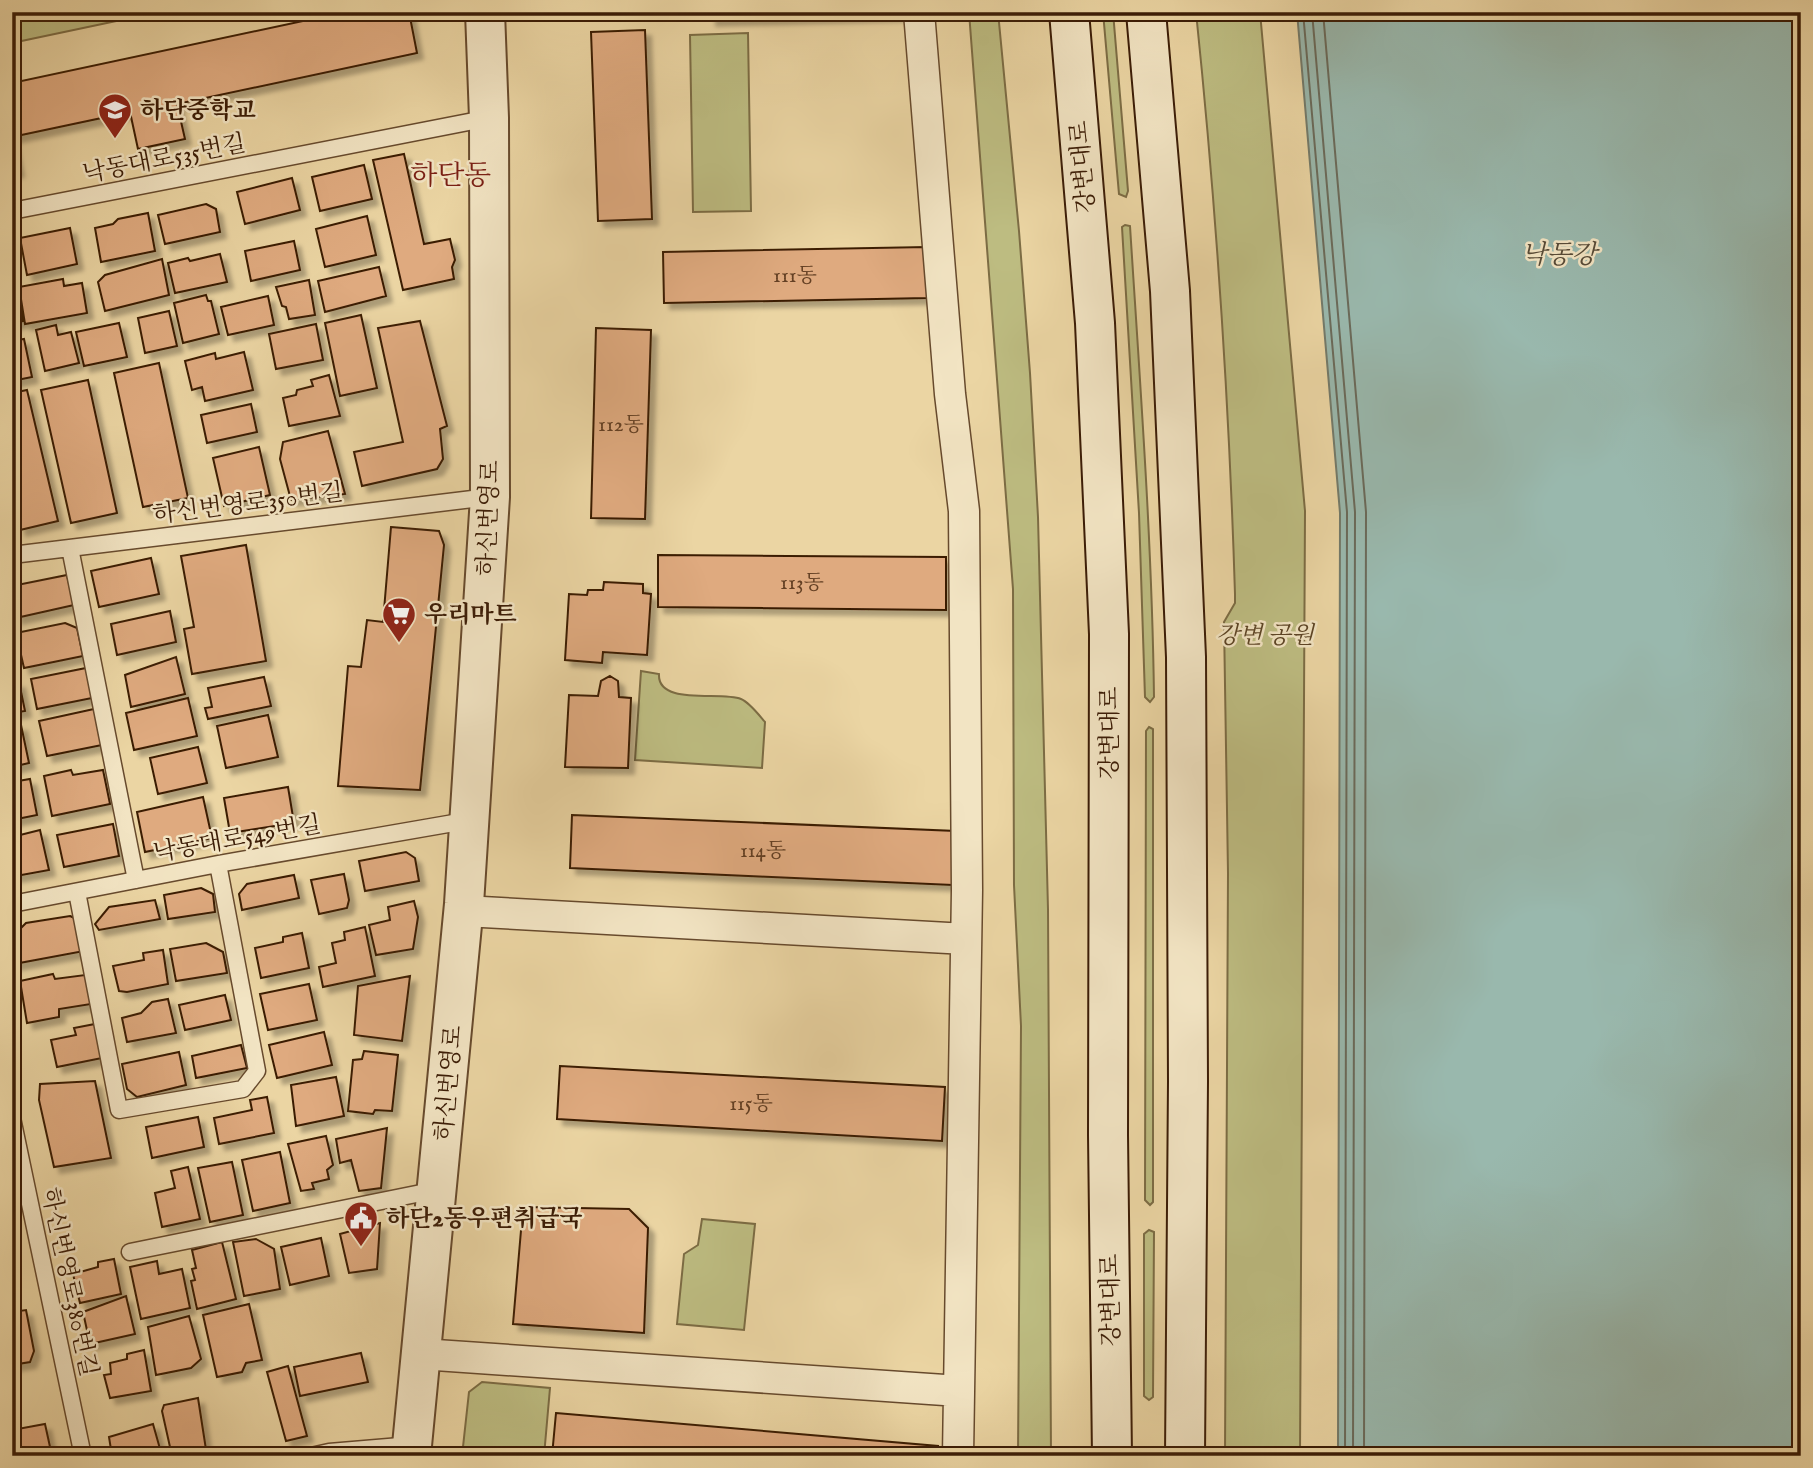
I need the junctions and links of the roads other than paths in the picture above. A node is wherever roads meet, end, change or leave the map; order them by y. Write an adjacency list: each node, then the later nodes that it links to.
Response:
1 (485, 12): 5 (main road, 하신번영로)
2 (919, 12): 16 (street)
3 (1069, 12): 26 (main road, 강변대로)
4 (1146, 12): 27 (main road)
5 (489, 118): 6 (lane, 낙동대로535번길); 7 (main road, 하신번영로)
6 (12, 211)
7 (490, 496): 8 (lane, 하신번영로350번길); 10 (main road, 하신번영로)
8 (70, 548): 9 (lane, 하신번영로350번길); 12 (lane)
9 (12, 555)
10 (471, 820): 11 (lane, 낙동대로549번길); 15 (main road, 하신번영로)
11 (218, 864): 12 (lane, 낙동대로549번길); 13 (lane)
12 (136, 880): 13 (lane, 낙동대로549번길)
13 (77, 892): 14 (lane, 낙동대로549번길)
14 (12, 904)
15 (464, 911): 16 (street); 18 (main road, 하신번영로)
16 (967, 939): 21 (street)
17 (12, 1118): 23 (lane, 하신번영로380번길)
18 (439, 1189): 19 (lane); 20 (main road, 하신번영로)
19 (130, 1252)
20 (421, 1354): 21 (street); 22 (main road, 하신번영로)
21 (959, 1391): 25 (street)
22 (412, 1450): 24 (lane)
23 (83, 1456)
24 (311, 1456)
25 (958, 1456)
26 (1112, 1456)
27 (1185, 1456)

